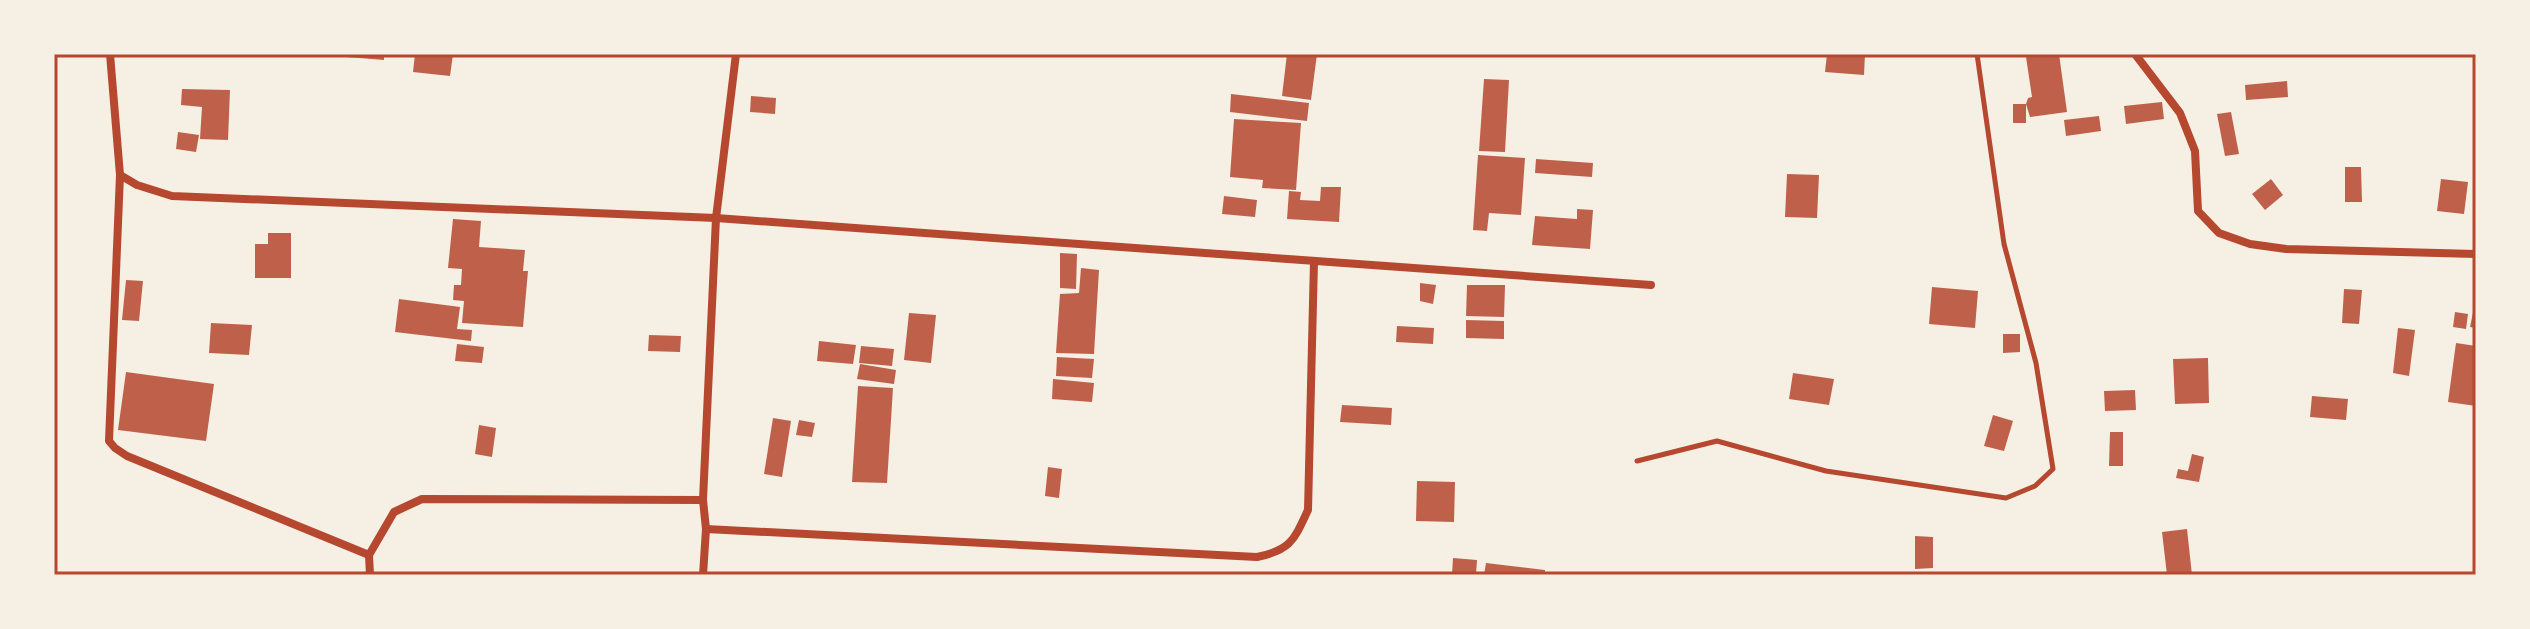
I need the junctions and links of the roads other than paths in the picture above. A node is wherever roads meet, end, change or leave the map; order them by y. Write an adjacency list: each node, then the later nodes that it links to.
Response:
1 (110, 54): 4 (street)
2 (736, 54): 5 (street)
3 (2135, 54): 6 (street)
4 (120, 175): 5 (street); 11 (street)
5 (716, 218): 7 (street); 9 (street)
6 (2476, 254)
7 (1314, 261): 8 (street); 10 (street)
8 (1651, 285)
9 (703, 500): 10 (street); 11 (street)
10 (706, 529): 13 (street)
11 (369, 555): 12 (street)
12 (370, 575)
13 (703, 575)

